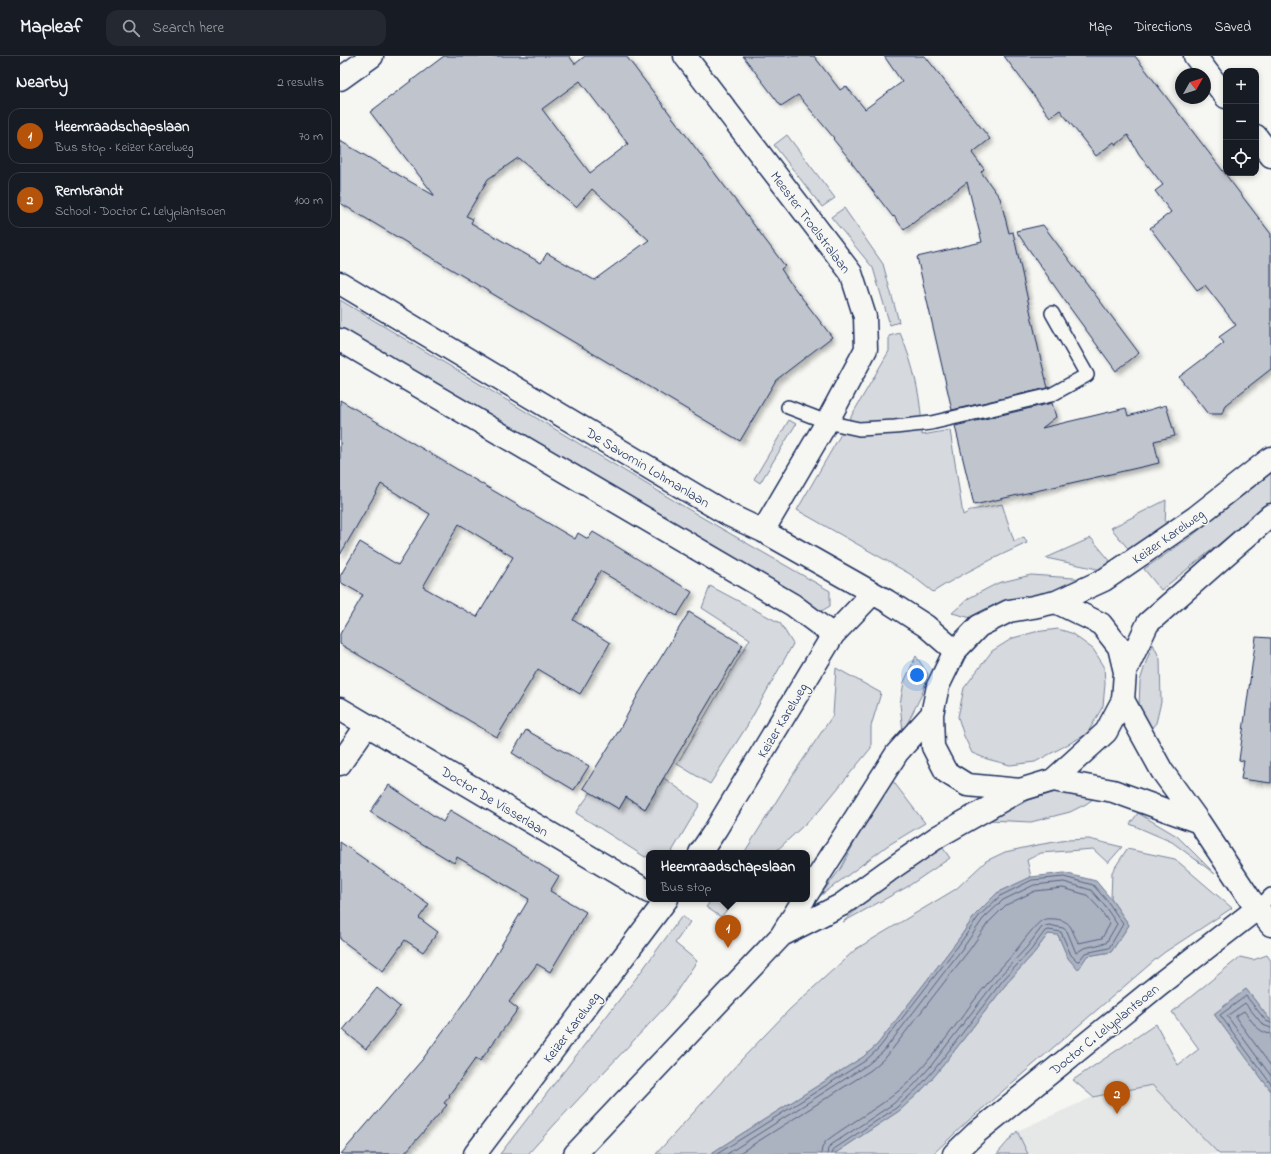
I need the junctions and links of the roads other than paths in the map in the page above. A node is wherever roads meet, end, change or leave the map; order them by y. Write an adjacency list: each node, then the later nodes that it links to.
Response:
1 (372, 56): 4 (street)
2 (685, 56): 12 (street, Meester Troelstralaan)
3 (1195, 56): 5 (street)
4 (340, 80)
5 (1223, 92)
6 (1259, 140): 7 (street)
7 (1271, 156)
8 (340, 283): 15 (street, De Savornin Lohmanlaan)
9 (1052, 313): 12 (lane)
10 (340, 340): 18 (street)
11 (788, 407): 12 (lane)
12 (827, 422): 15 (street, Meester Troelstralaan)
13 (1271, 458): 17 (street, Keizer Karelweg)
14 (1271, 515): 20 (street)
15 (764, 531): 16 (street, De Savornin Lohmanlaan)
16 (873, 593): 18 (street, Keizer Karelweg); 19 (street, De Savornin Lohmanlaan)
17 (1056, 602): 19 (street, Keizer Karelweg); 20 (street)
18 (833, 635): 29 (street, Keizer Karelweg)
19 (955, 650): 23 (street, Keizer Karelweg)
20 (1125, 672): 21 (street)
21 (1124, 700): 26 (street); 28 (street)
22 (340, 709): 24 (street, Doctor De Visserlaan)
23 (932, 714): 27 (street, Keizer Karelweg); 30 (street)
24 (367, 725): 25 (street); 31 (street, Doctor De Visserlaan)
25 (340, 764)
26 (1053, 780): 27 (street); 28 (street)
27 (1020, 790): 36 (street)
28 (1199, 822): 32 (street)
29 (702, 850)
30 (810, 889)
31 (646, 890)
32 (1264, 901): 35 (street); 39 (street, Doctor C. Lelyplantsoen)
33 (657, 902): 37 (street, Keizer Karelweg)
34 (802, 902): 36 (street)
35 (1271, 925)
36 (781, 936): 38 (street)
37 (475, 1154)
38 (575, 1154)
39 (954, 1154)

